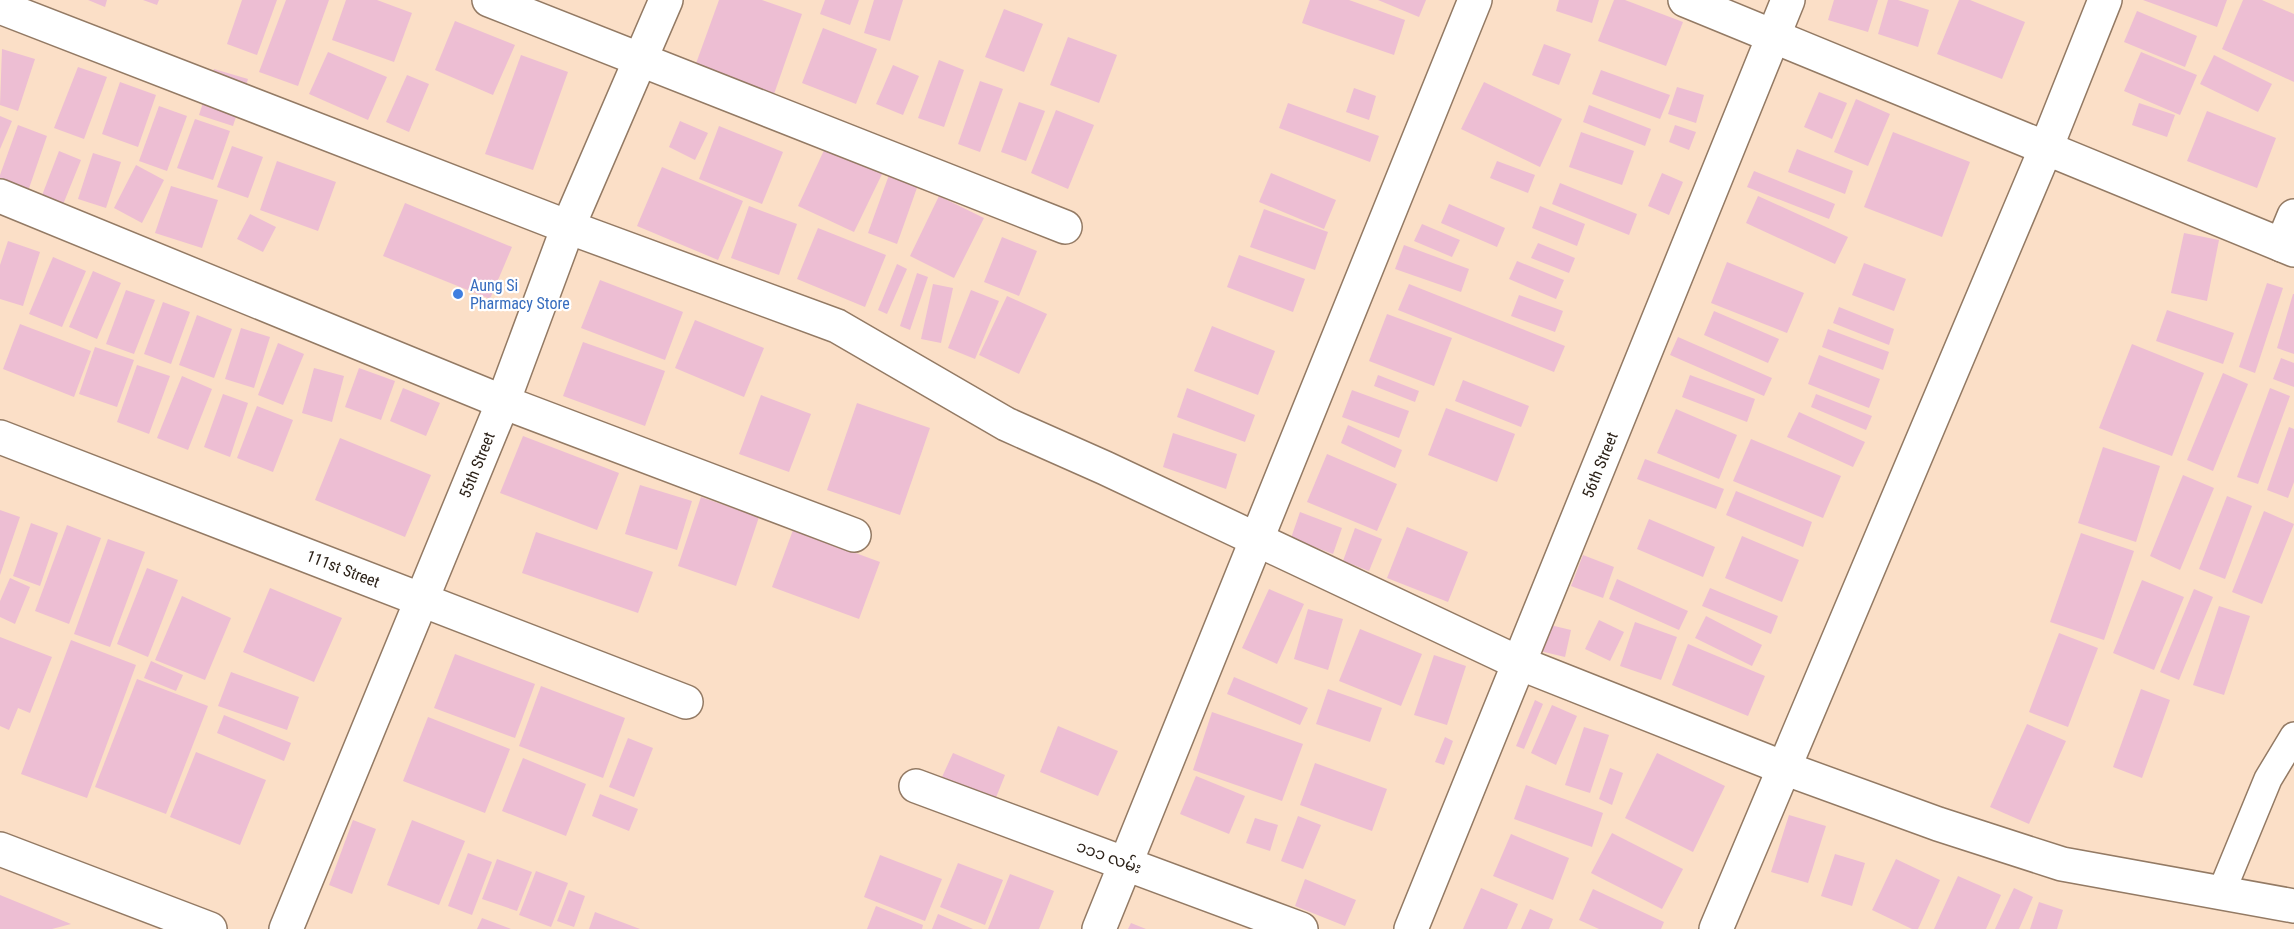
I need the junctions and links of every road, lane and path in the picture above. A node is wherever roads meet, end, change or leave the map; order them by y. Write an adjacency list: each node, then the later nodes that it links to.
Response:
1 (489, 0): 9 (street)
2 (666, 0): 9 (street, 55th Street)
3 (1475, 0): 18 (street)
4 (1685, 0): 8 (street)
5 (1788, 0): 8 (street, 56th Street)
6 (2105, 0): 10 (street)
7 (0, 7): 12 (street)
8 (1774, 36): 10 (street); 20 (street, 56th Street)
9 (642, 60): 12 (street, 55th Street); 13 (street)
10 (2046, 148): 14 (street); 23 (street)
11 (0, 196): 15 (street)
12 (568, 227): 15 (street, 55th Street); 18 (street)
13 (1065, 227)
14 (2290, 237)
15 (503, 402): 17 (street); 19 (street, 55th Street)
16 (0, 436): 19 (street, 111st Street)
17 (854, 535)
18 (1257, 540): 20 (street); 26 (street)
19 (422, 599): 21 (street, 111st Street); 30 (street, 55th Street)
20 (1519, 663): 23 (street); 33 (street, 56th Street)
21 (686, 702)
22 (2294, 736): 27 (lane)
23 (1784, 768): 27 (street); 34 (street)
24 (916, 786): 26 (street, ၁၁၁ လမ်း)
25 (0, 849): 29 (street)
26 (1126, 864): 31 (street); 32 (street, ၁၁၁ လမ်း)
27 (2221, 893): 28 (street)
28 (2278, 913)
29 (210, 929)
30 (286, 929)
31 (1099, 929)
32 (1301, 929)
33 (1411, 929)
34 (1716, 929)

